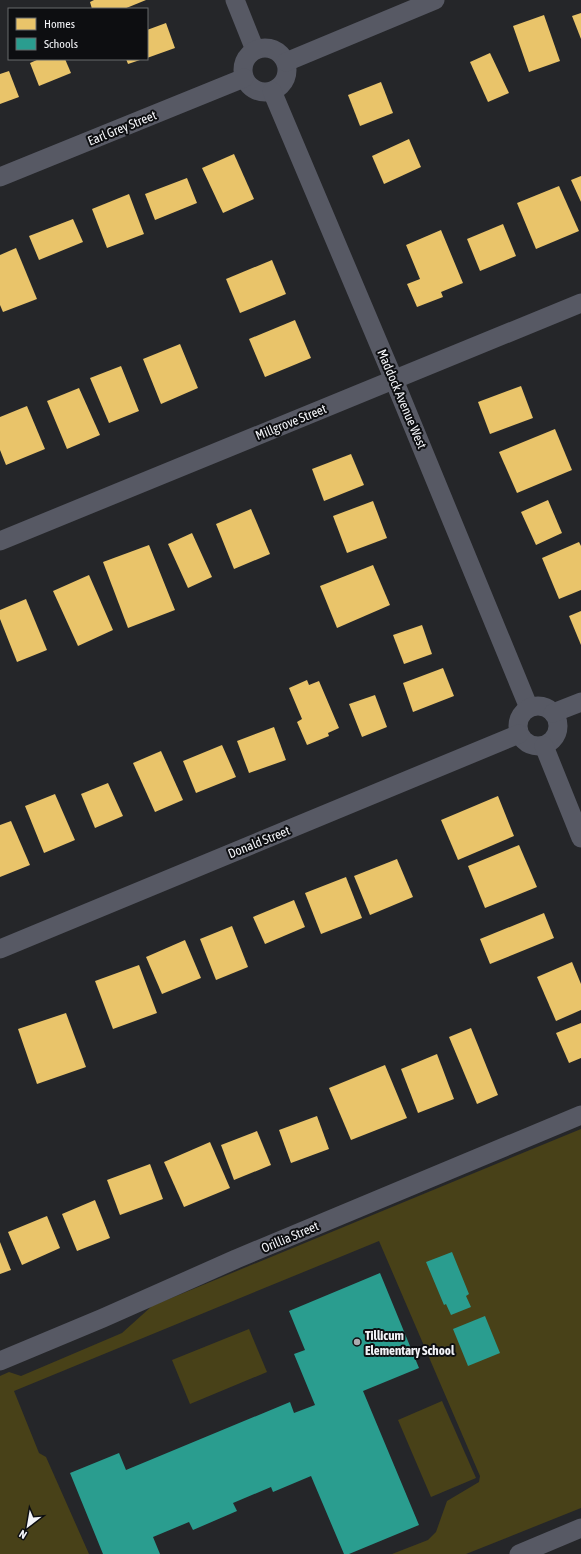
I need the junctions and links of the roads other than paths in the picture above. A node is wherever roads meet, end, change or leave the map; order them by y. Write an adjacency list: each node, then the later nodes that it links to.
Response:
1 (235, 0): 3 (street)
2 (435, 0): 4 (street)
3 (255, 50): 4 (street); 5 (street)
4 (286, 62): 6 (street)
5 (244, 78): 6 (street); 7 (street, Earl Grey Street)
6 (272, 91): 9 (street, Maddock Avenue West)
7 (0, 177)
8 (581, 303): 9 (street, Millgrove Street)
9 (394, 380): 10 (street, Millgrove Street); 12 (street, Maddock Avenue West)
10 (0, 541)
11 (581, 702): 13 (street)
12 (529, 708): 13 (street); 14 (street)
13 (553, 713): 15 (street)
14 (519, 734): 15 (street); 17 (street, Donald Street)
15 (544, 746): 16 (street)
16 (581, 838)
17 (0, 949)
18 (581, 1115): 19 (street, Orillia Street)
19 (0, 1361)
20 (581, 1528): 21 (street)
21 (519, 1554)

